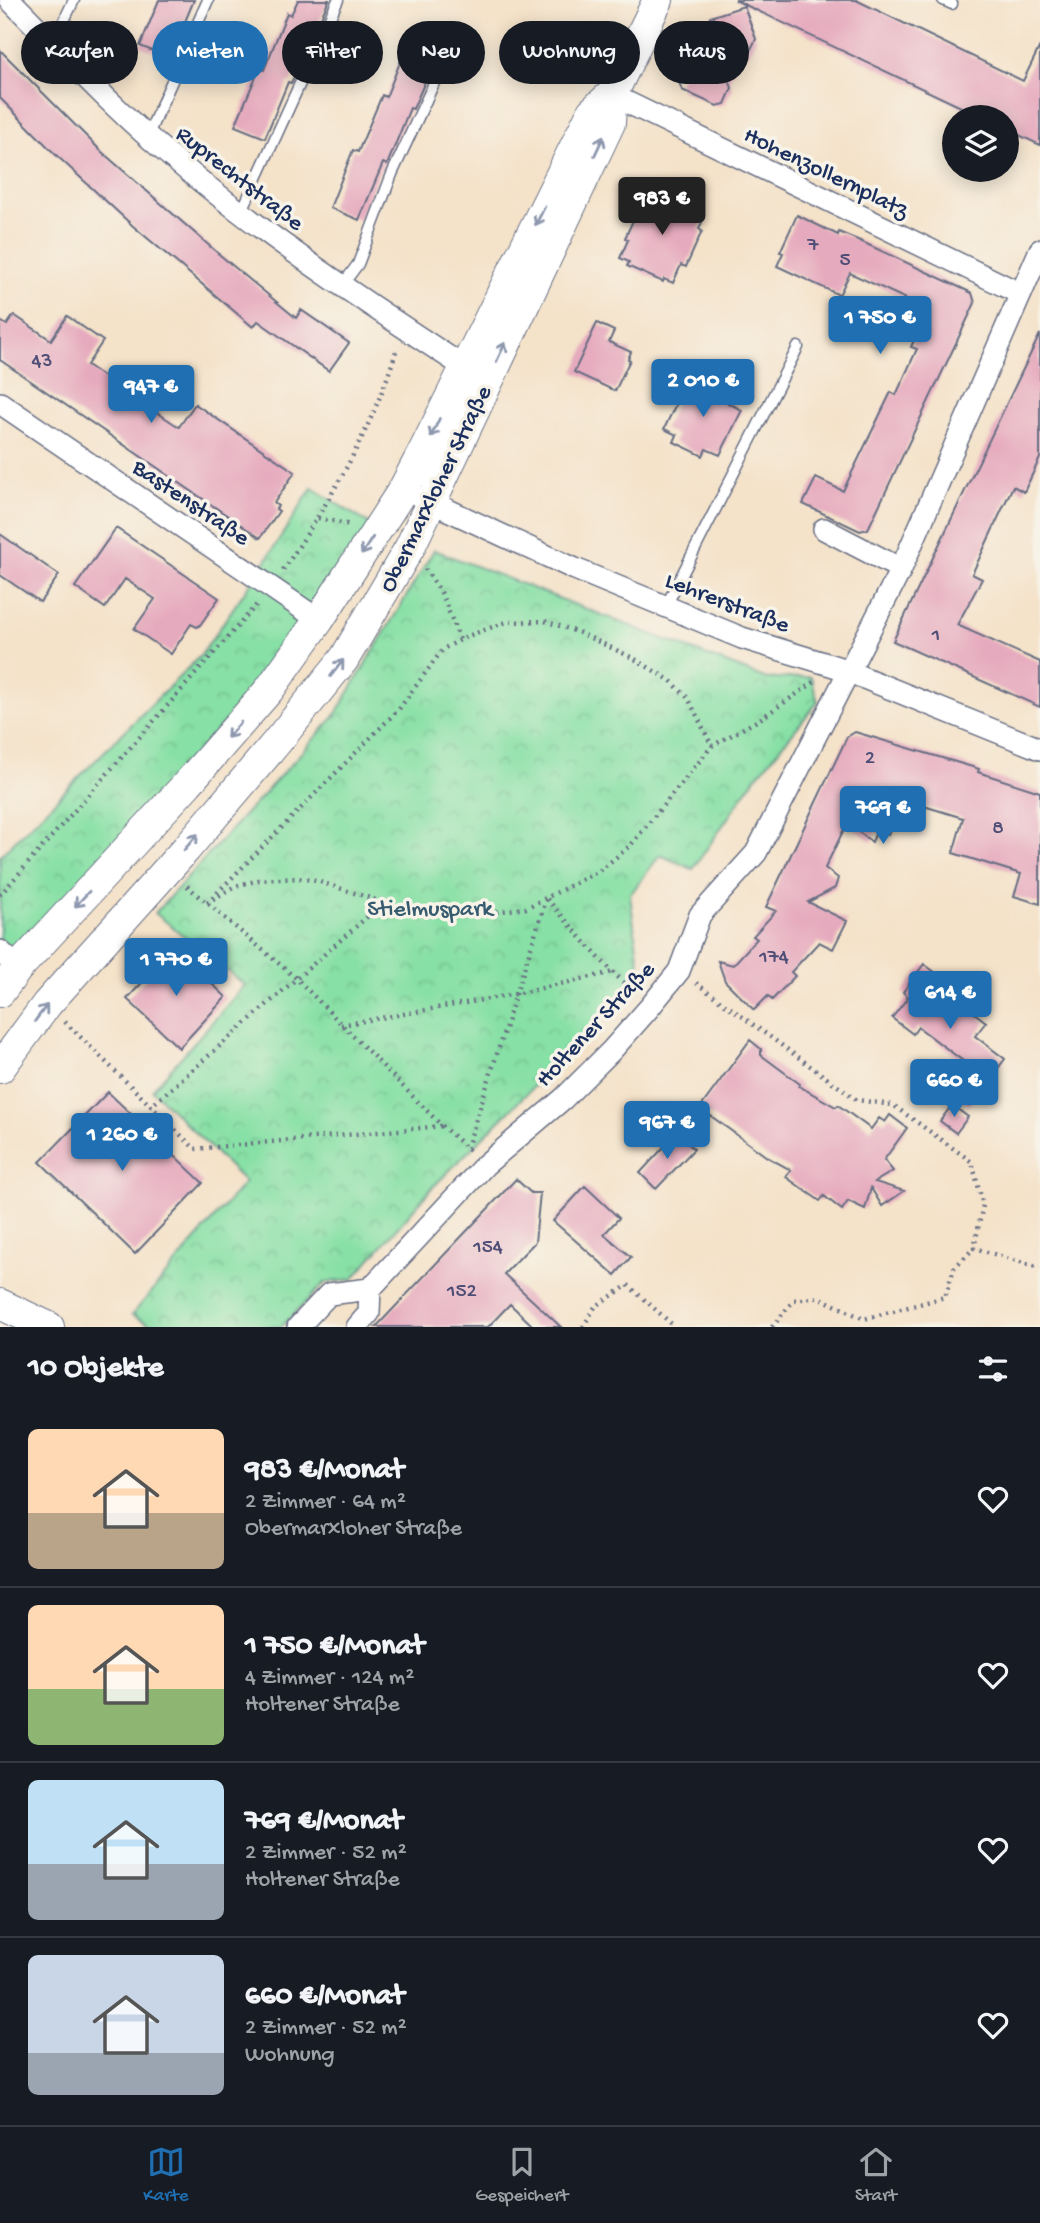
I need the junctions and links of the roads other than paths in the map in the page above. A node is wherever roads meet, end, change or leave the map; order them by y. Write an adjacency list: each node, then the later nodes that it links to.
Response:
1 (10, 0): 6 (street, Ruprechtstraße)
2 (74, 0): 7 (lane)
3 (208, 0): 11 (lane)
4 (338, 0): 12 (lane)
5 (658, 0): 10 (street, Obermarxloher Straße)
6 (31, 21)
7 (64, 21)
8 (94, 84): 11 (street, Ruprechtstraße)
9 (434, 84): 14 (lane)
10 (612, 95): 15 (street, Hohenzollernplatz); 17 (street, Obermarxloher Straße, one-way to 17); 20 (street, Obermarxloher Straße, one-way to 10)
11 (147, 137): 12 (street, Ruprechtstraße)
12 (241, 213): 14 (street, Ruprechtstraße)
13 (1040, 250): 15 (street, Holtener Straße)
14 (341, 287): 17 (street, Ruprechtstraße)
15 (1021, 294): 22 (street, Holtener Straße)
16 (798, 347): 23 (lane)
17 (464, 366): 19 (street, Obermarxloher Straße, one-way to 19)
18 (0, 403): 24 (street, Bastenstraße)
19 (404, 488): 20 (street, Lehrerstraße); 24 (street, Obermarxloher Straße, one-way to 24)
20 (431, 502): 23 (street, Lehrerstraße); 29 (street, Obermarxloher Straße, one-way to 20)
21 (824, 529): 22 (street)
22 (901, 569): 25 (street, Holtener Straße)
23 (666, 606): 25 (street, Lehrerstraße)
24 (319, 620): 27 (street, Obermarxloher Straße, one-way to 27)
25 (843, 670): 26 (street, Lehrerstraße); 30 (street, Holtener Straße)
26 (1040, 749)
27 (9, 959): 28 (street, Obermarxloher Straße)
28 (0, 992)
29 (0, 1068)
30 (370, 1289): 33 (street); 34 (street, Holtener Straße)
31 (0, 1304): 32 (street)
32 (49, 1327)
33 (298, 1327)
34 (357, 1327)

